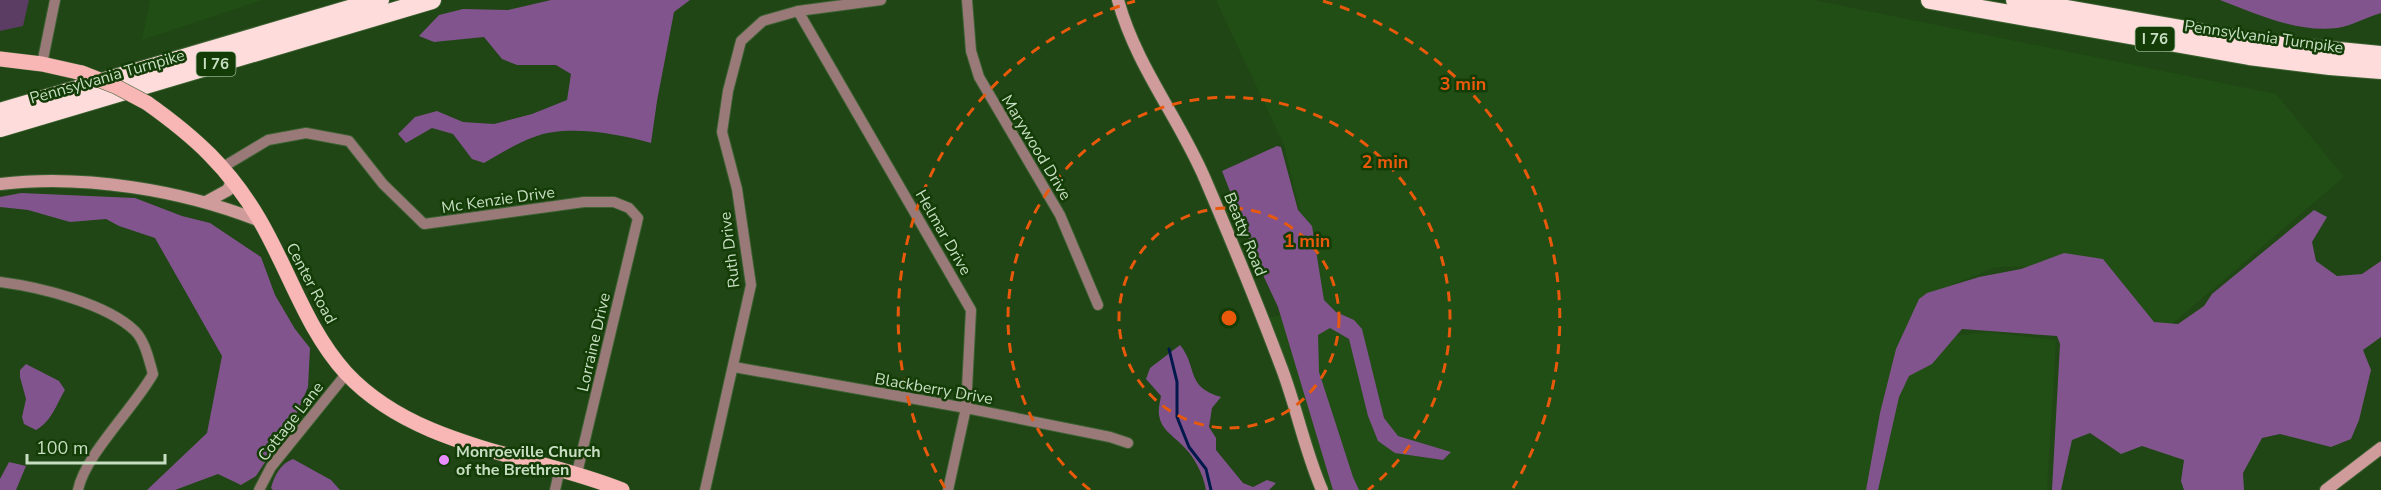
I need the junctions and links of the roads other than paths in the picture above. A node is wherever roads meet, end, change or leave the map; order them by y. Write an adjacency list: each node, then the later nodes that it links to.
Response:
1 (55, 0): 12 (street)
2 (380, 0): 14 (highway, Pennsylvania Turnpike / I 76)
3 (432, 0): 15 (highway, Pennsylvania Turnpike / I 76)
4 (881, 0): 9 (street)
5 (967, 0): 23 (street, Marywood Drive)
6 (1119, 0): 37 (street, Beatty Road)
7 (1930, 0): 13 (highway, Pennsylvania Turnpike / I 76)
8 (2015, 0): 10 (highway, Pennsylvania Turnpike / I 76)
9 (798, 11): 24 (street, Ruth Drive); 26 (street, Helmar Drive)
10 (2381, 55)
11 (0, 59): 12 (main road, Center Road)
12 (42, 64): 16 (main road, Center Road, bridge)
13 (2381, 70)
14 (0, 112)
15 (0, 128)
16 (223, 167): 17 (main road, Center Road); 20 (street, Mc Kenzie Drive)
17 (233, 179): 19 (street); 21 (main road, Center Road)
18 (0, 184): 19 (street)
19 (206, 202): 21 (street)
20 (638, 218): 30 (street, Lorraine Drive)
21 (260, 221): 25 (main road, Center Road)
22 (0, 282): 31 (street)
23 (1098, 305)
24 (734, 367): 26 (street, Blackberry Drive); 35 (street, Ruth Drive)
25 (347, 374): 29 (main road, Center Road); 32 (street, Cottage Lane)
26 (966, 408): 27 (street, Blackberry Drive); 36 (street, Helmar Drive)
27 (1128, 443)
28 (2381, 448): 38 (street)
29 (560, 468): 30 (main road, Center Road); 33 (street)
30 (577, 473): 34 (main road, Center Road)
31 (78, 490)
32 (259, 490)
33 (555, 490)
34 (622, 490)
35 (705, 490)
36 (948, 490)
37 (1322, 490)
38 (2326, 490)

